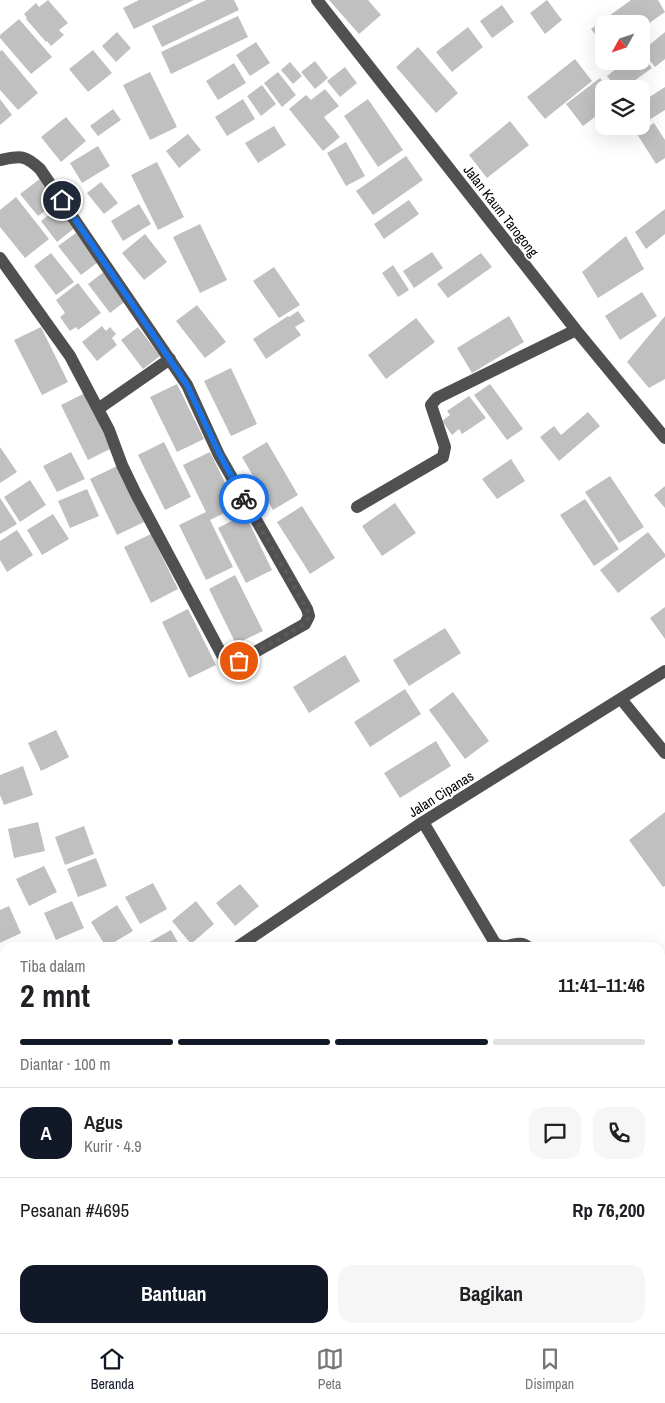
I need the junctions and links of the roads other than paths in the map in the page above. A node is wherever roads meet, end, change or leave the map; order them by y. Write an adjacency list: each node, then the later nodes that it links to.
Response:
1 (316, 0): 4 (street, Jalan Kaum Tarogong)
2 (0, 160): 5 (street)
3 (0, 258): 6 (street)
4 (576, 330): 7 (street, Jalan Kaum Tarogong); 8 (street)
5 (170, 359): 6 (street); 6 (street)
6 (98, 409)
7 (665, 438)
8 (357, 507)
9 (665, 671): 10 (street, Jalan Cipanas)
10 (621, 699): 11 (street); 12 (street, Jalan Cipanas)
11 (665, 754)
12 (423, 822): 13 (street, Jalan Cipanas); 14 (street)
13 (245, 942)
14 (495, 942)

